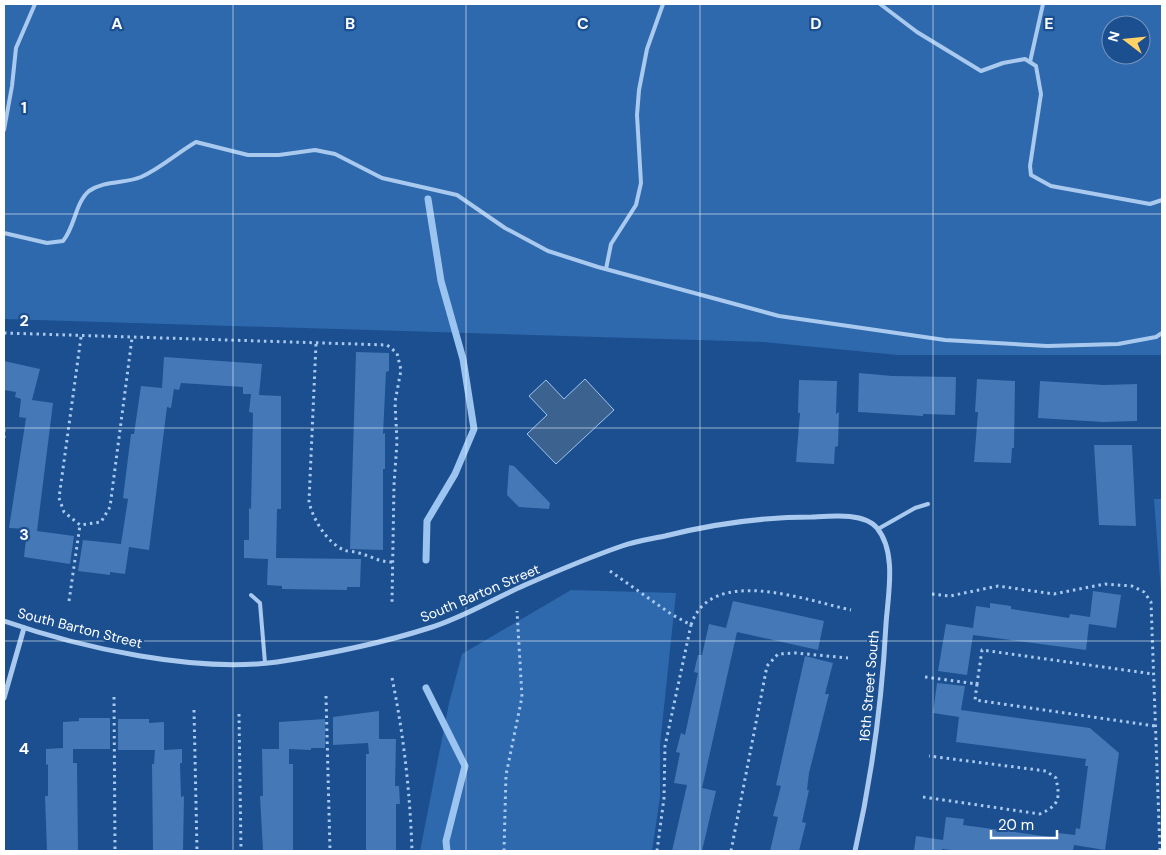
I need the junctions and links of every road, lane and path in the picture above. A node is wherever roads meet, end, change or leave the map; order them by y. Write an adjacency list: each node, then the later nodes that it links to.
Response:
1 (35, 4): 6 (lane)
2 (663, 4): 9 (lane)
3 (880, 4): 5 (lane)
4 (1043, 4): 5 (lane)
5 (1030, 62): 7 (lane)
6 (4, 130)
7 (1162, 200)
8 (4, 233): 9 (lane)
9 (606, 269): 10 (lane)
10 (1162, 332)
11 (4, 333): 12 (path)
12 (81, 336): 13 (path); 18 (path)
13 (132, 338): 14 (path); 18 (path)
14 (316, 344): 20 (path); 20 (path)
15 (4, 428): 16 (path)
16 (4, 440)
17 (928, 504): 19 (lane)
18 (80, 525): 24 (path)
19 (876, 527): 32 (street, South Barton Street); 53 (street, 16th Street South)
20 (392, 562): 25 (path)
21 (610, 572): 29 (path)
22 (932, 594): 33 (path)
23 (251, 595): 32 (lane)
24 (70, 602)
25 (392, 602)
26 (851, 610): 29 (path)
27 (517, 611): 50 (path)
28 (4, 621): 30 (street, South Barton Street)
29 (691, 625): 51 (path)
30 (24, 628): 32 (street, South Barton Street); 39 (street)
31 (848, 658): 52 (path)
32 (265, 663)
33 (1153, 674): 36 (path); 42 (path)
34 (925, 677): 36 (path)
35 (392, 678): 49 (path)
36 (977, 684): 42 (path)
37 (326, 696): 48 (path)
38 (114, 697): 45 (path)
39 (4, 698)
40 (194, 710): 46 (path)
41 (239, 714): 47 (path)
42 (1155, 726): 54 (path)
43 (929, 756): 44 (path)
44 (923, 797)
45 (115, 851)
46 (197, 851)
47 (241, 851)
48 (330, 851)
49 (412, 851)
50 (504, 851)
51 (657, 851)
52 (731, 851)
53 (855, 851)
54 (1160, 851)

